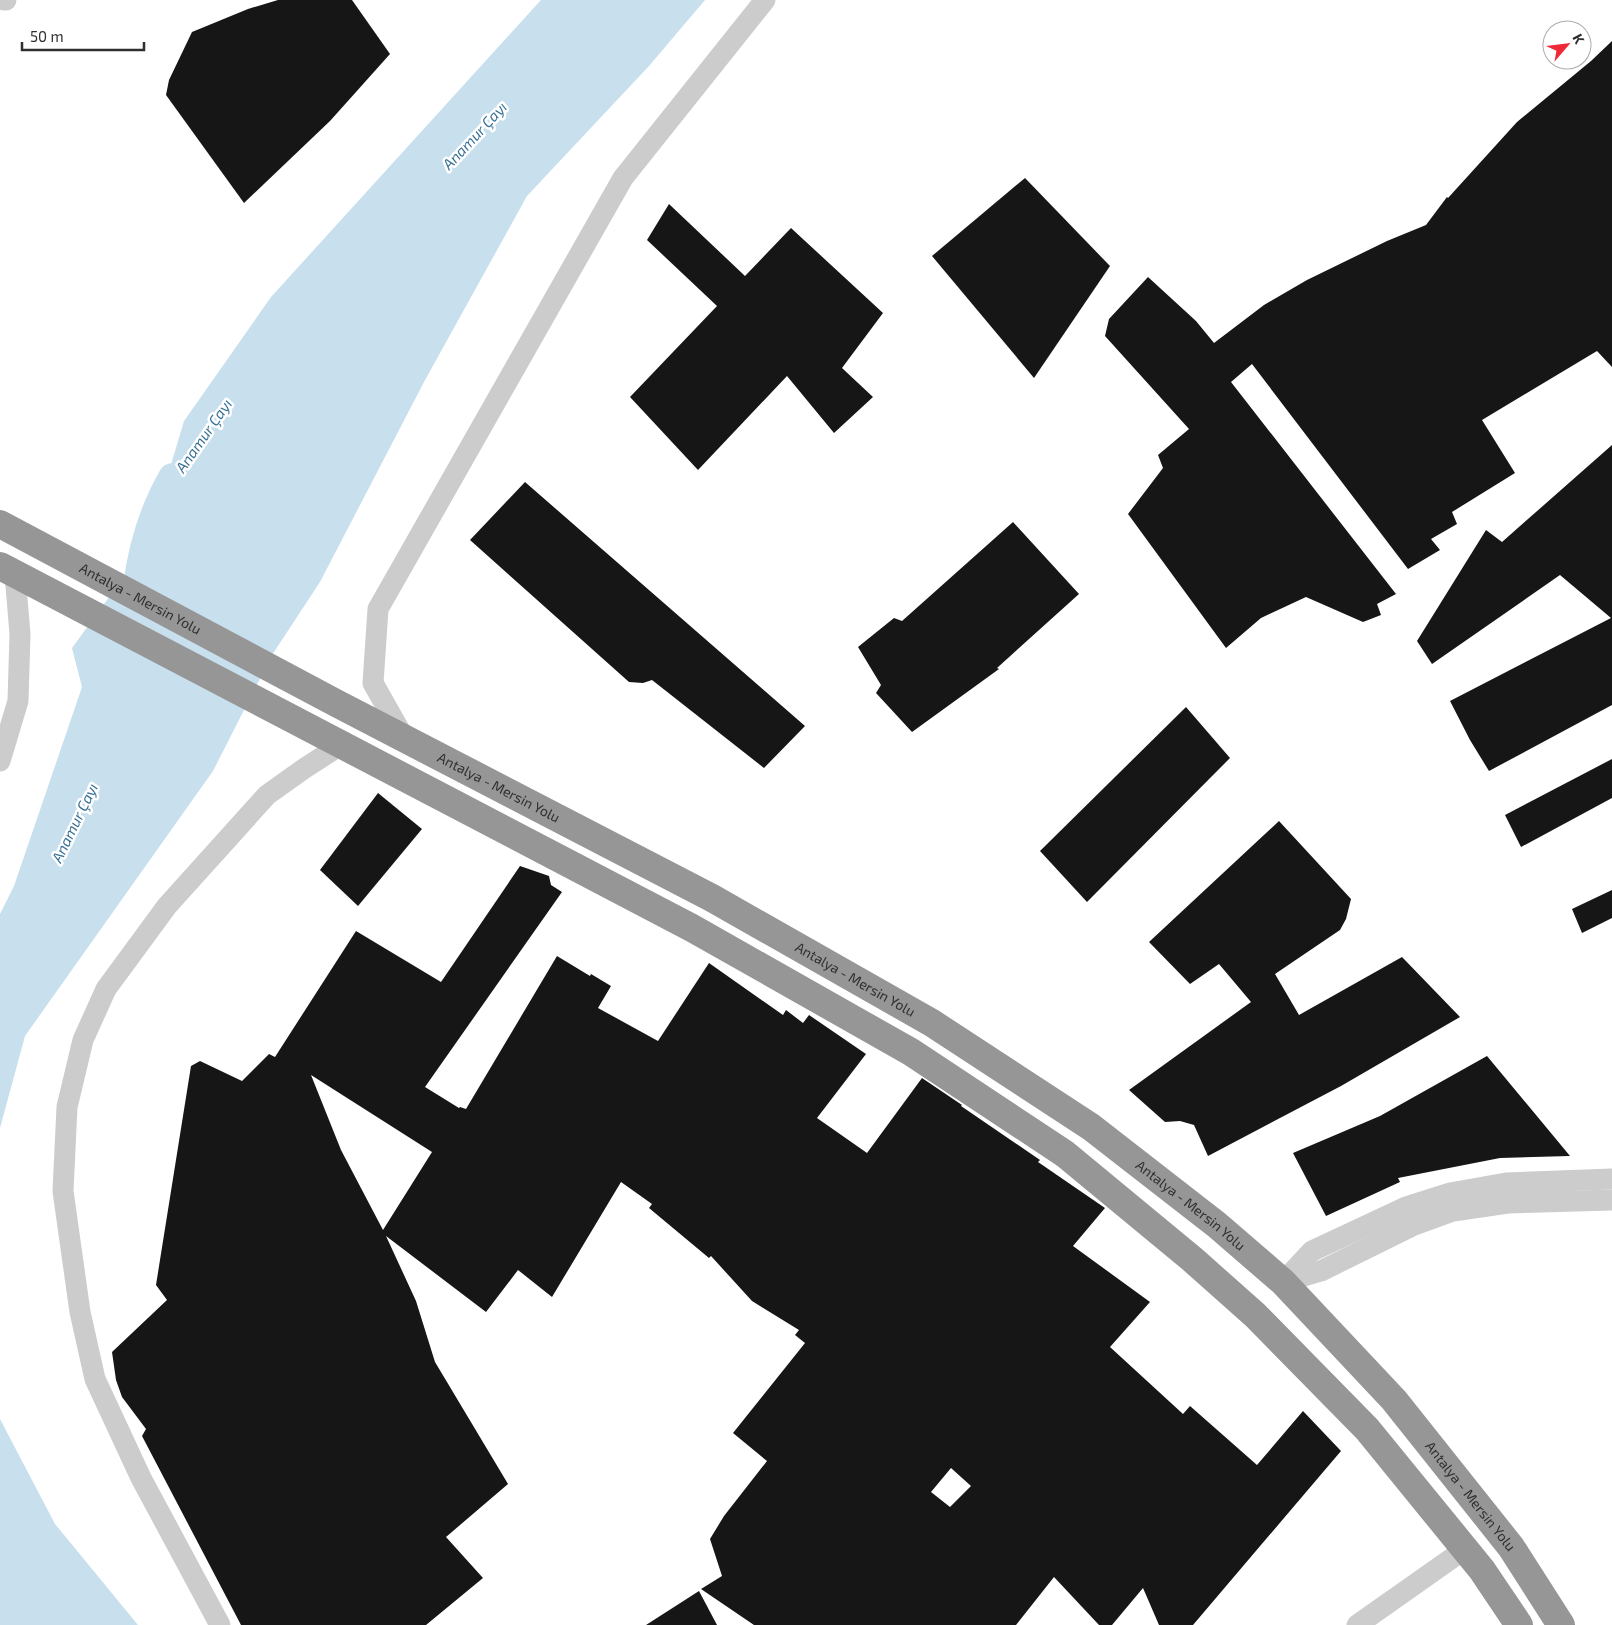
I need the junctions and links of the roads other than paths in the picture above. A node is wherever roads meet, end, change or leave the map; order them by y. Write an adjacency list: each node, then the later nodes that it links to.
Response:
1 (765, 0): 4 (street)
2 (0, 524): 4 (highway, Antalya - Mersin Yolu)
3 (17, 575): 5 (highway); 6 (street)
4 (404, 738): 9 (highway, Antalya - Mersin Yolu)
5 (334, 740): 10 (highway); 12 (street)
6 (0, 761)
7 (1612, 1179): 9 (street)
8 (1612, 1200): 9 (street)
9 (1283, 1282): 10 (highway); 15 (highway, Antalya - Mersin Yolu)
10 (1255, 1315): 11 (highway)
11 (1465, 1549): 13 (street); 14 (highway)
12 (220, 1625)
13 (1357, 1625)
14 (1519, 1625)
15 (1561, 1625)

